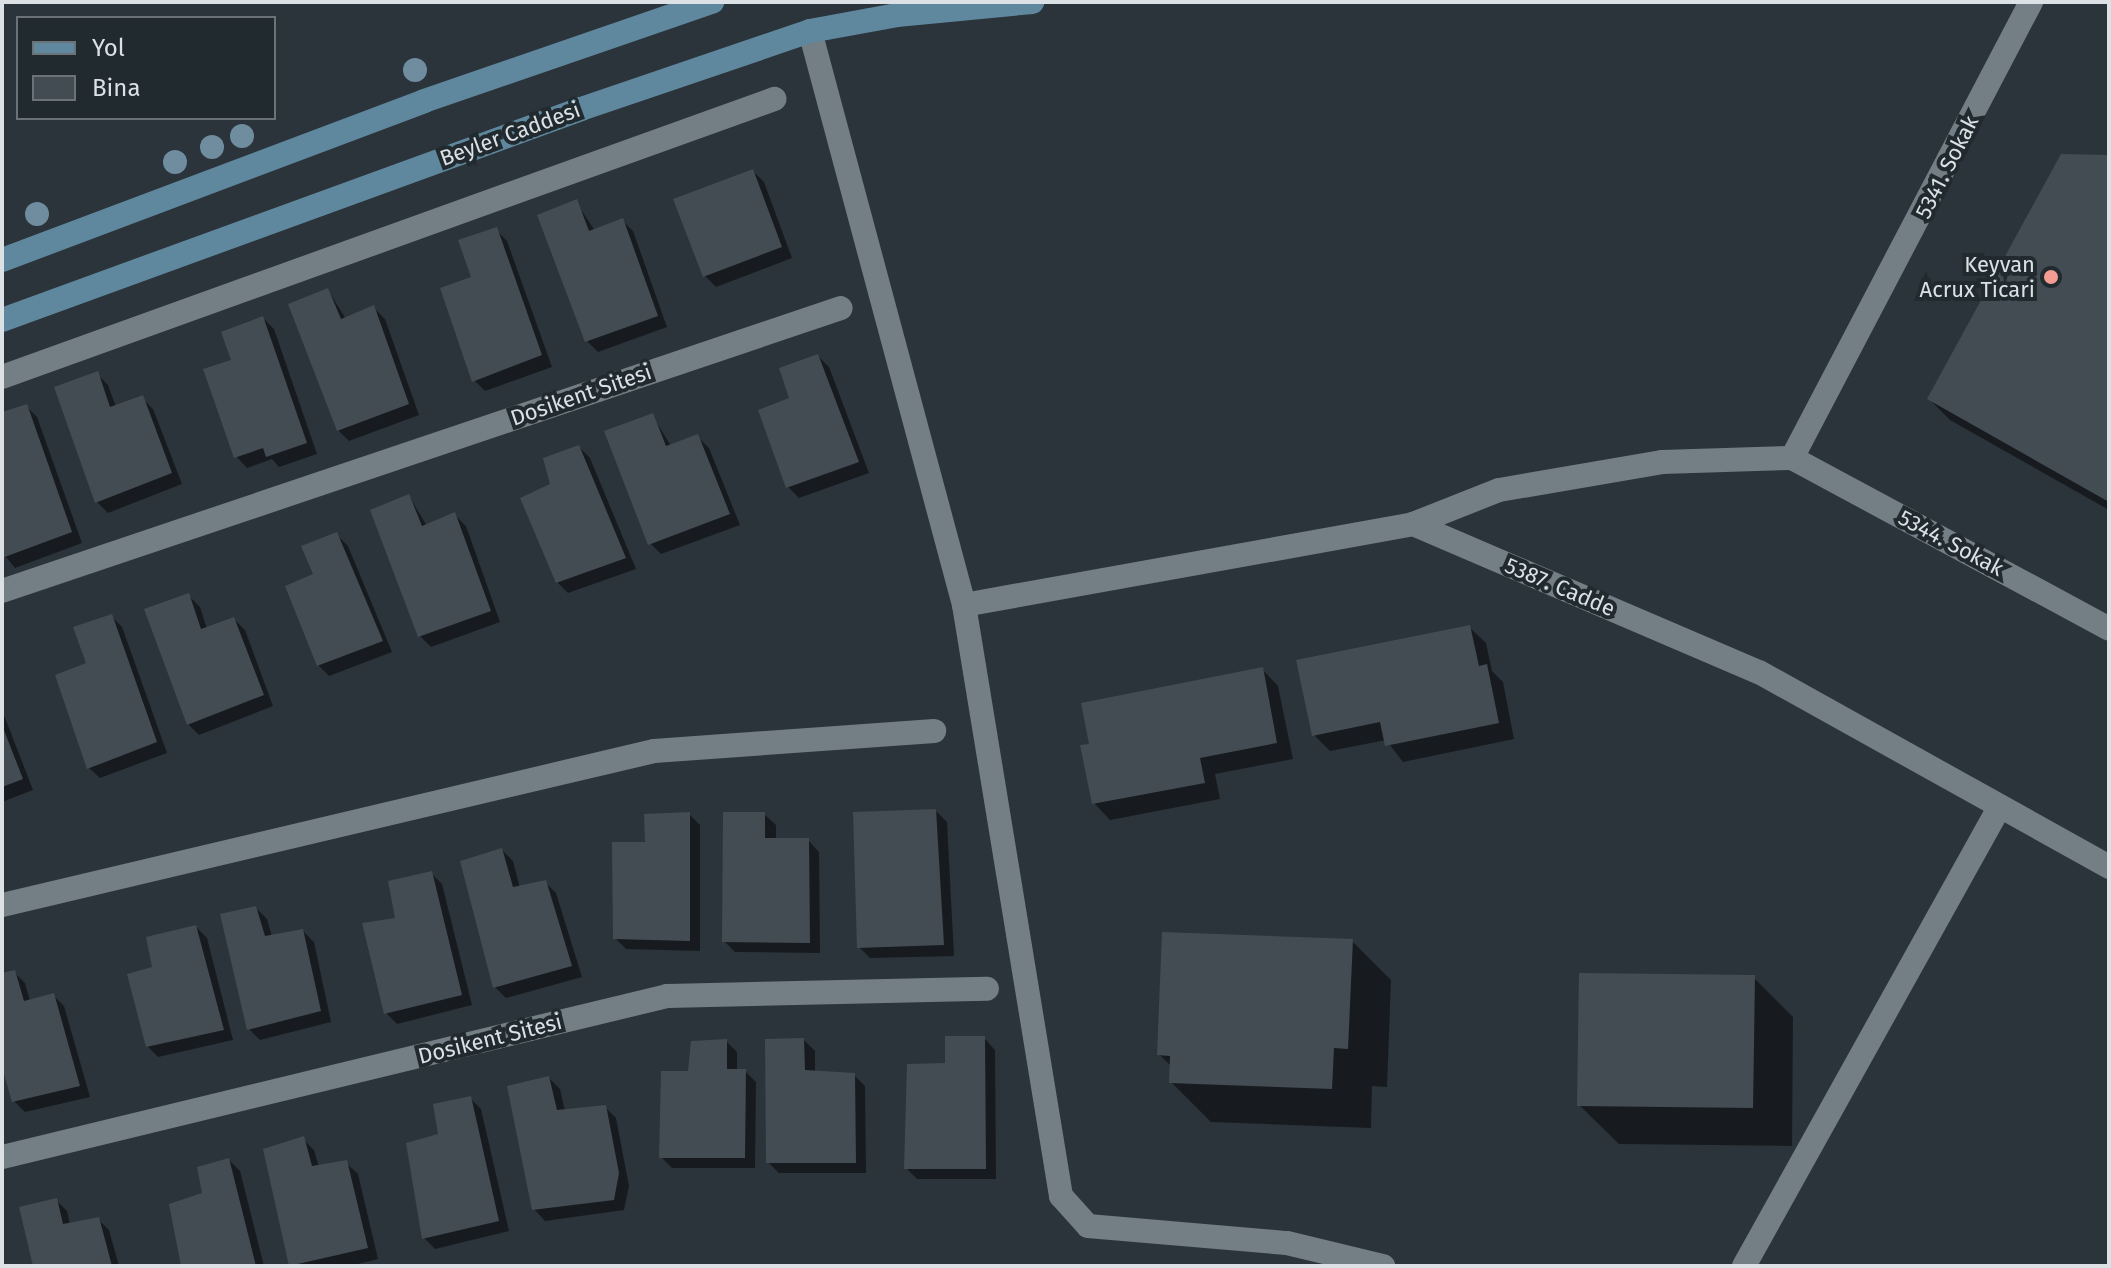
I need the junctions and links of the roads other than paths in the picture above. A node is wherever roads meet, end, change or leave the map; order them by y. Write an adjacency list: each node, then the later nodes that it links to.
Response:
1 (712, 2): 6 (main road)
2 (1032, 2): 4 (main road, Beyler Caddesi)
3 (2031, 2): 10 (street, 5341. Sokak)
4 (810, 31): 8 (main road, Beyler Caddesi); 13 (street)
5 (774, 99): 9 (street)
6 (2, 260)
7 (841, 308): 12 (street, Dosikent Sitesi)
8 (2, 320)
9 (2, 377)
10 (1792, 458): 11 (street); 14 (street, 5344. Sokak)
11 (1413, 524): 13 (street); 16 (street, 5387. Cadde)
12 (2, 591)
13 (964, 605): 21 (street)
14 (2109, 629)
15 (934, 731): 18 (street)
16 (2000, 806): 17 (street, 5387. Cadde); 22 (street)
17 (2109, 867)
18 (2, 905)
19 (987, 989): 20 (street, Dosikent Sitesi)
20 (2, 1157)
21 (1383, 1266)
22 (1744, 1266)

